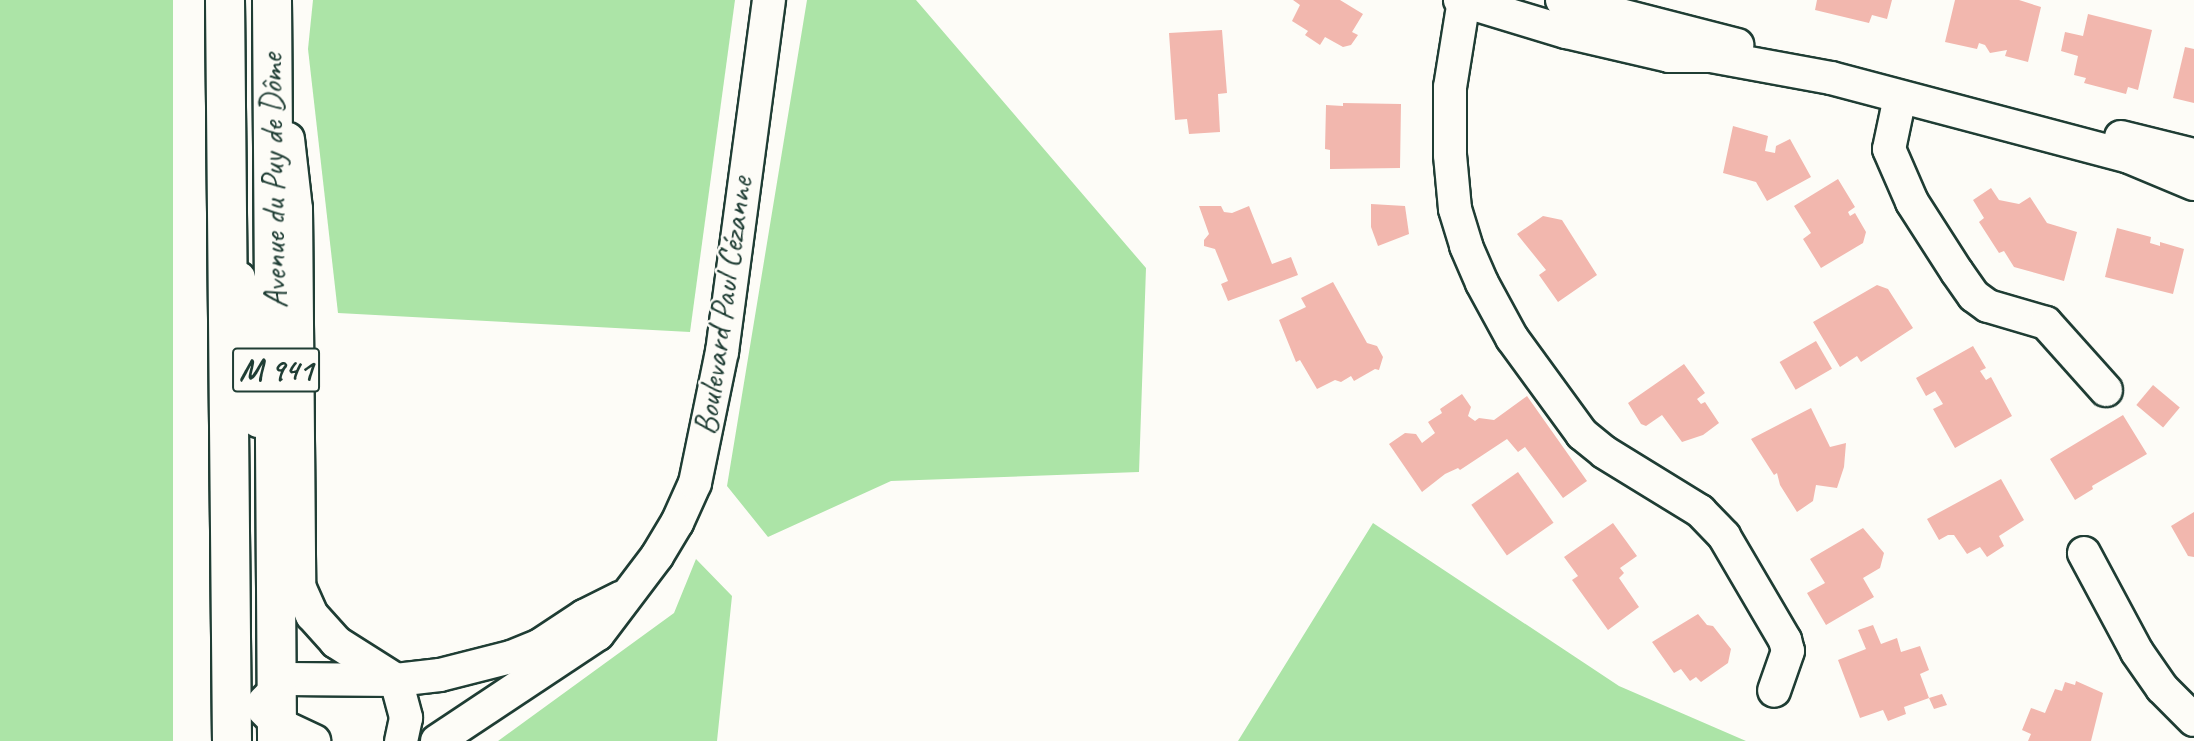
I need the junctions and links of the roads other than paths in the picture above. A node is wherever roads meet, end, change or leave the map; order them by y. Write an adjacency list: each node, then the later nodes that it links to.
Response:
1 (225, 0): 11 (main road, Avenue du Puy de Dôme / M 941)
2 (769, 0): 14 (street, Boulevard Paul Cézanne)
3 (1562, 0): 6 (street)
4 (1462, 1): 6 (street); 16 (street)
5 (272, 3): 15 (street); 17 (main road, Avenue du Puy de Dôme / M 941)
6 (1831, 78): 7 (street)
7 (1900, 97): 8 (street); 12 (street)
8 (2026, 132): 9 (street); 10 (street)
9 (2194, 155)
10 (2194, 184)
11 (229, 229): 17 (street); 19 (main road, Avenue du Puy de Dôme / M 941)
12 (2106, 390)
13 (2084, 554): 18 (street)
14 (629, 593): 15 (street, Boulevard Paul Cézanne); 22 (street, Boulevard Paul Cézanne)
15 (396, 680): 17 (street, Boulevard Paul Cézanne); 21 (street)
16 (1774, 691)
17 (271, 712): 20 (street)
18 (2194, 720)
19 (232, 741)
20 (314, 741)
21 (401, 741)
22 (437, 741)

